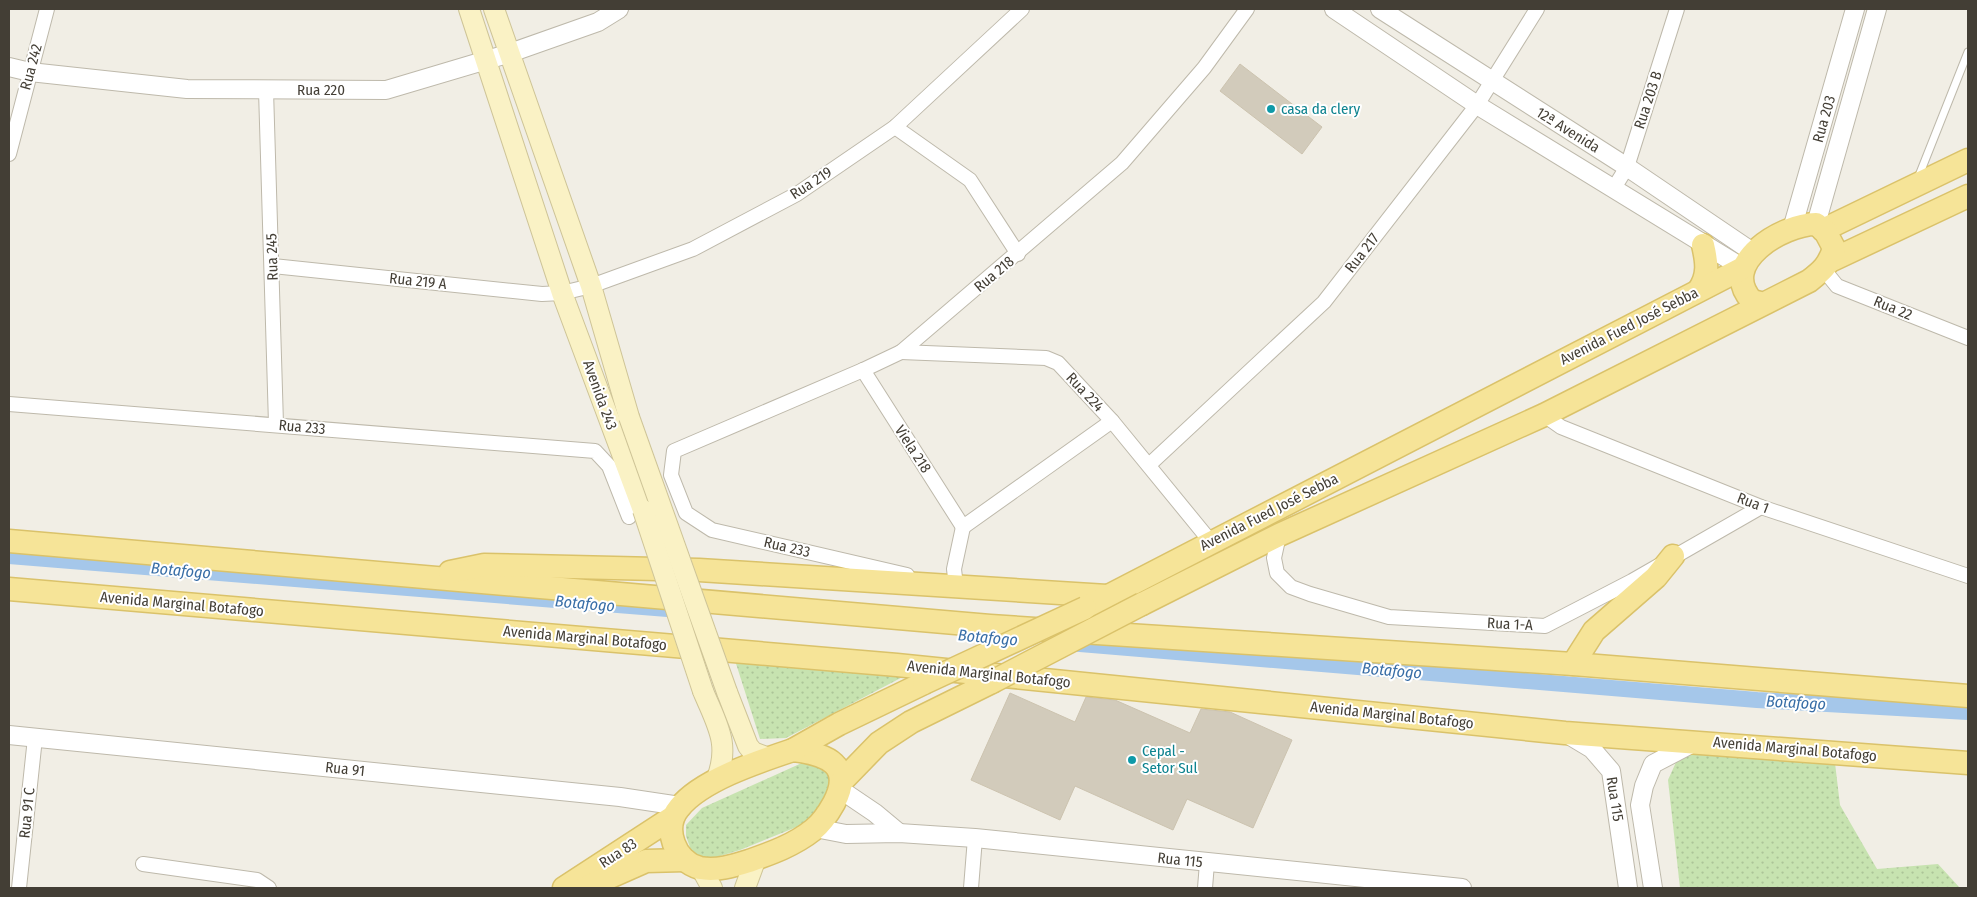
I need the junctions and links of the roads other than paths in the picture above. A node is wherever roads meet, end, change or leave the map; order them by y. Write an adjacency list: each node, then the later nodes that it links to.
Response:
1 (47, 9): 17 (street, Rua 242)
2 (469, 9): 15 (main road, Avenida 243)
3 (494, 9): 14 (main road, Avenida 243)
4 (619, 9): 14 (street, Rua 220)
5 (1022, 9): 21 (street, Rua 219)
6 (1247, 9): 31 (street, Rua 218)
7 (1334, 9): 20 (street, 12ª Avenida)
8 (1380, 9): 18 (street, 12ª Avenida)
9 (1537, 9): 18 (street, Rua 217)
10 (1677, 9): 24 (street, Rua 203 B)
11 (1855, 9): 29 (street, Rua 203)
12 (1877, 9): 28 (street, Rua 203)
13 (1968, 52): 25 (lane)
14 (510, 53): 15 (street, Rua 220); 35 (main road, Avenida 243)
15 (488, 61): 19 (street, Rua 220); 37 (main road, Avenida 243)
16 (9, 67): 17 (street, Rua 220)
17 (30, 72): 19 (street, Rua 220); 22 (street, Rua 242)
18 (1492, 82): 20 (street, Rua 217); 24 (street, 12ª Avenida)
19 (266, 90): 33 (street, Rua 245)
20 (1477, 105): 26 (street, 12ª Avenida); 47 (street, Rua 217)
21 (895, 126): 31 (street); 35 (street, Rua 219)
22 (9, 154)
23 (1968, 160): 25 (main road)
24 (1627, 167): 26 (street, Rua 203 B); 32 (street, 12ª Avenida)
25 (1915, 185): 28 (main road)
26 (1614, 188): 30 (street, 12ª Avenida)
27 (1968, 196): 34 (main road)
28 (1819, 227): 29 (main road); 34 (main road)
29 (1792, 228): 32 (main road, Avenida Fued José Sebba)
30 (1703, 245): 32 (street, 12ª Avenida); 36 (main road)
31 (1018, 254): 40 (street, Rua 218)
32 (1749, 261): 36 (main road, Avenida Fued José Sebba); 38 (main road)
33 (273, 266): 37 (street, Rua 219 A); 45 (street, Rua 245)
34 (1827, 266): 38 (main road, Avenida Fued José Sebba); 39 (street, Rua 22)
35 (591, 286): 37 (street, Rua 219); 68 (main road, Avenida 243, bridge)
36 (1699, 290): 53 (main road, Avenida Fued José Sebba)
37 (562, 293): 49 (main road, Avenida 243)
38 (1760, 304): 43 (main road, Avenida Fued José Sebba)
39 (1968, 338)
40 (901, 352): 41 (street, Rua 218); 44 (street, Rua 224)
41 (863, 370): 46 (street, Rua 218); 50 (street, Viela 218)
42 (9, 404): 45 (street, Rua 233)
43 (1544, 415): 48 (street, Rua 1); 51 (main road, Avenida Fued José Sebba)
44 (1112, 421): 47 (street, Rua 224); 50 (street)
45 (276, 424): 49 (street, Rua 233)
46 (674, 451): 57 (street, Rua 233)
47 (1149, 465): 53 (street, Rua 224)
48 (1761, 507): 54 (street, Rua 1-A); 55 (street, Rua 1)
49 (636, 514): 70 (main road, Avenida 243, bridge)
50 (963, 527): 57 (street)
51 (1279, 535): 54 (street, Rua 1-A); 60 (main road, Avenida Fued José Sebba)
52 (9, 541): 56 (main road)
53 (1211, 542): 59 (main road, Avenida Fued José Sebba); 60 (main road)
54 (1673, 556): 61 (main road)
55 (1968, 576)
56 (427, 577): 57 (main road); 61 (main road)
57 (956, 586): 59 (main road)
58 (9, 589): 63 (main road, Avenida Marginal Botafogo)
59 (1107, 596): 67 (main road, Avenida Fued José Sebba, bridge)
60 (1148, 601): 71 (main road, Avenida Fued José Sebba, bridge)
61 (1573, 664): 62 (main road)
62 (1968, 696)
63 (1565, 733): 66 (main road, Avenida Marginal Botafogo); 90 (street, Rua 115)
64 (9, 735): 65 (street, Rua 91)
65 (35, 738): 72 (street, Rua 91); 81 (street, Rua 91 C)
66 (1697, 741): 69 (main road, Avenida Marginal Botafogo); 91 (street, Rua 115)
67 (793, 750): 68 (main road, Avenida Fued José Sebba); 71 (main road)
68 (769, 758): 70 (main road, Avenida Fued José Sebba)
69 (1968, 763)
70 (716, 781): 72 (main road, Rua 83)
71 (842, 785): 73 (main road, Avenida Fued José Sebba); 74 (street)
72 (677, 811): 79 (main road); 83 (main road, Rua 83)
73 (816, 828): 74 (street, Rua 115); 76 (main road, Avenida Fued José Sebba)
74 (899, 833): 75 (street, Rua 115)
75 (975, 838): 77 (street, Rua 115); 87 (street)
76 (756, 858): 79 (main road, Rua 83); 86 (main road)
77 (1207, 863): 80 (street, Rua 115); 88 (street)
78 (143, 864): 82 (street)
79 (693, 864): 84 (main road, Rua 83); 85 (main road)
80 (1404, 885): 89 (street, Rua 115)
81 (19, 888)
82 (269, 888)
83 (564, 888)
84 (585, 888)
85 (712, 888)
86 (745, 888)
87 (971, 888)
88 (1205, 888)
89 (1462, 888)
90 (1628, 888)
91 (1653, 888)

